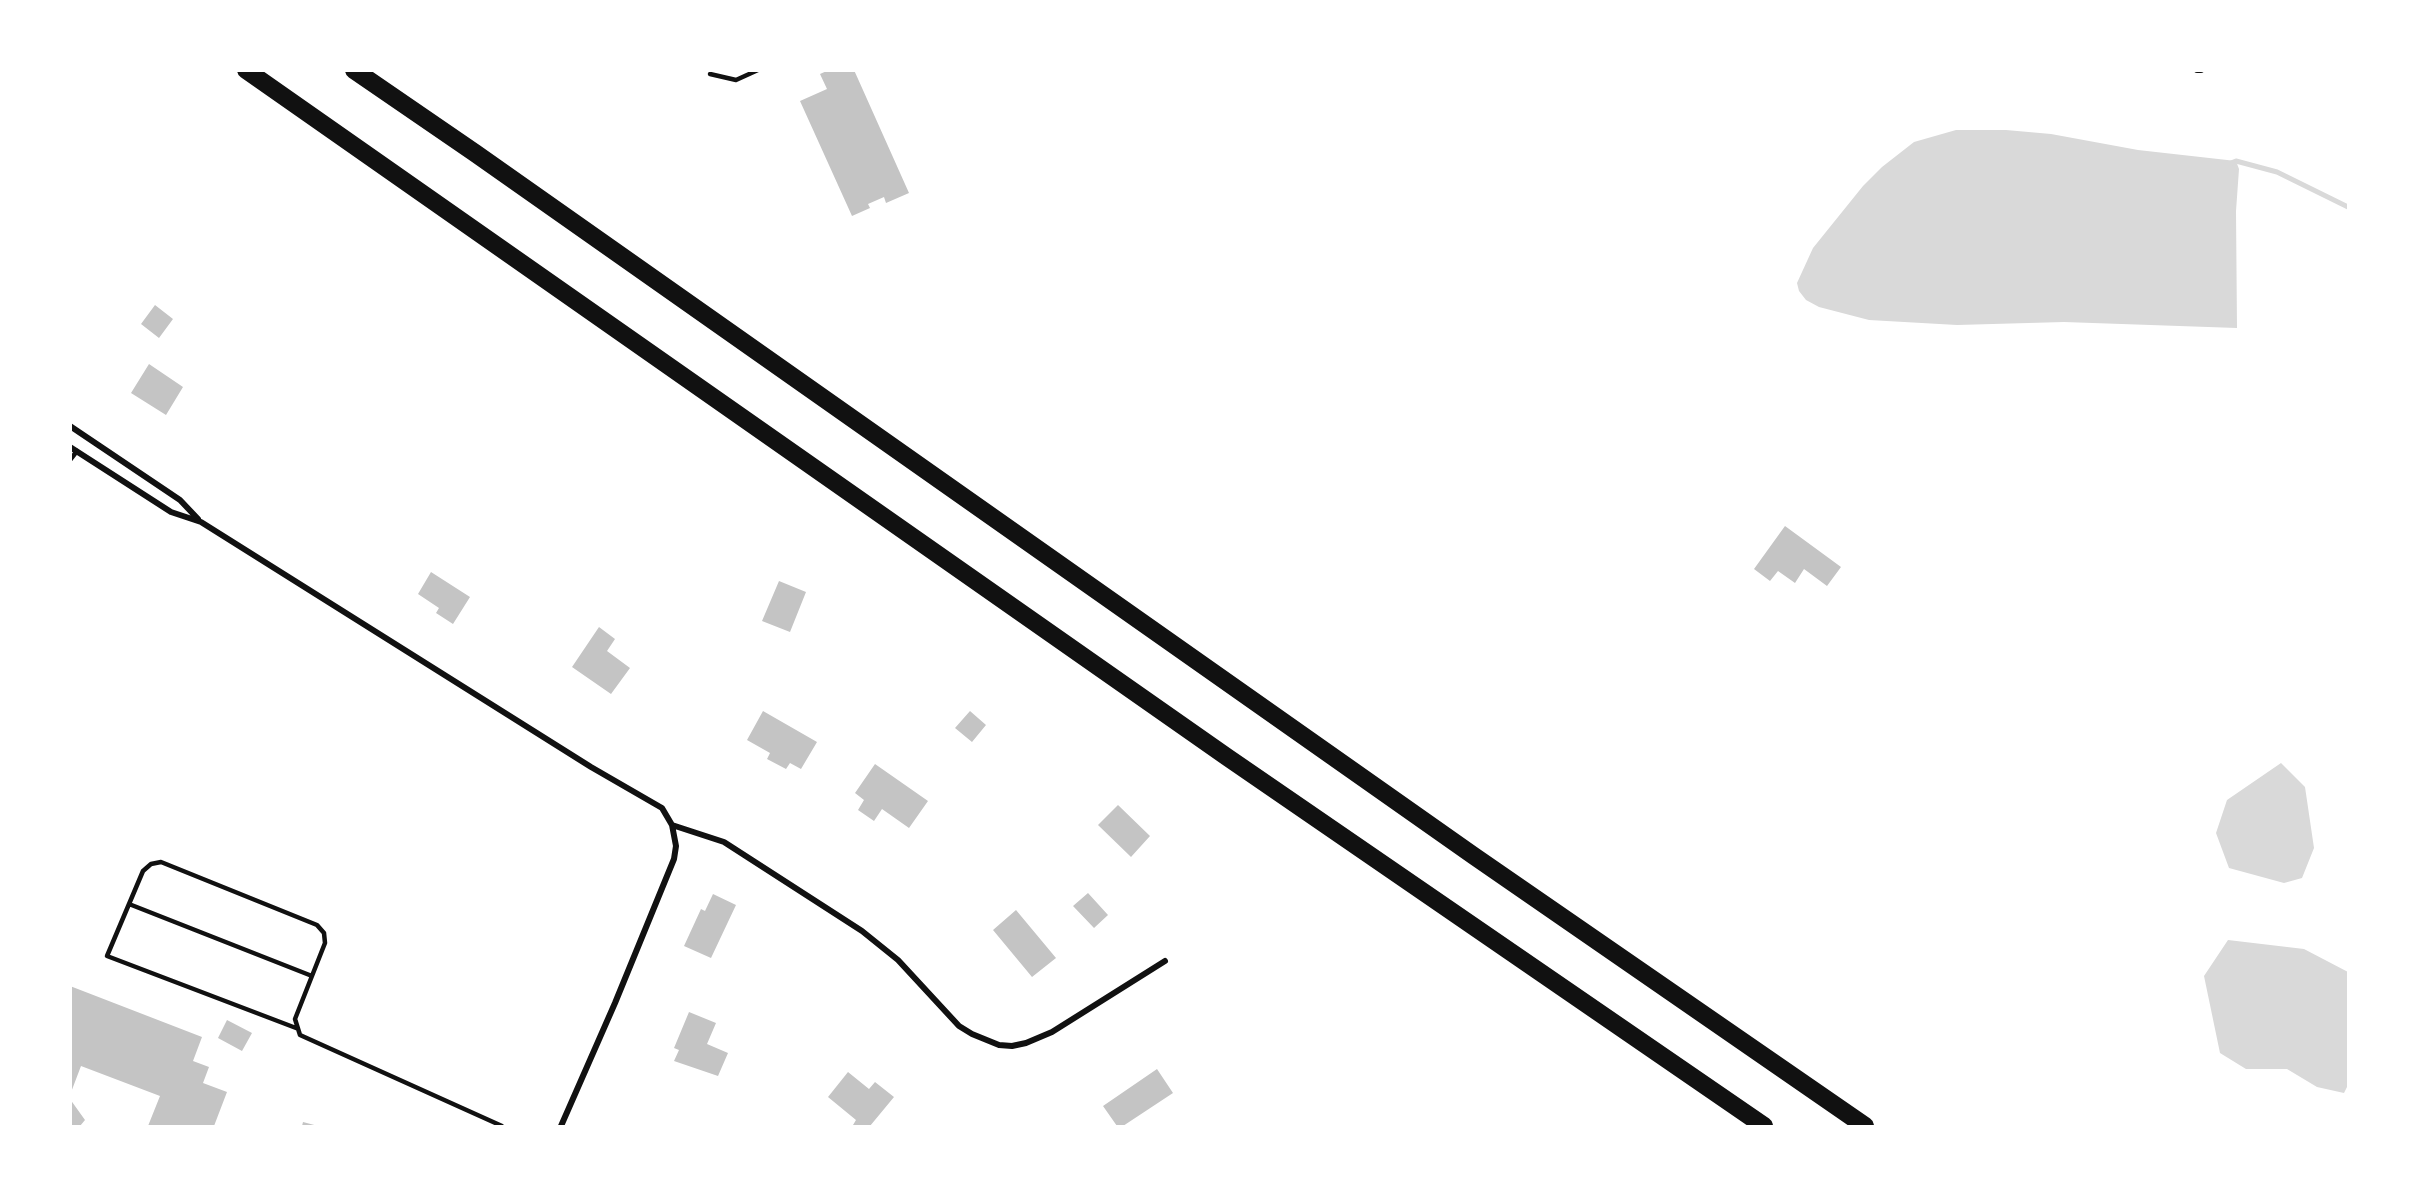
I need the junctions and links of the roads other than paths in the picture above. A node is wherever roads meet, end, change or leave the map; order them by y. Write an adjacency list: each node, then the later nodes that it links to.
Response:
1 (235, 70): 9 (highway)
2 (246, 70): 9 (highway)
3 (354, 70): 10 (highway)
4 (371, 70): 10 (highway)
5 (758, 70): 8 (lane)
6 (2197, 70): 7 (street)
7 (2201, 70)
8 (710, 74)
9 (296, 105): 22 (highway)
10 (475, 153): 23 (highway)
11 (70, 426): 14 (street)
12 (74, 449): 13 (lane); 14 (street)
13 (70, 460)
14 (201, 522): 15 (street)
15 (672, 825): 17 (street); 21 (street)
16 (129, 904): 18 (lane); 18 (lane); 19 (lane)
17 (1165, 961)
18 (312, 976): 19 (lane)
19 (296, 1028): 20 (lane)
20 (502, 1126)
21 (561, 1126)
22 (1764, 1126)
23 (1865, 1126)

